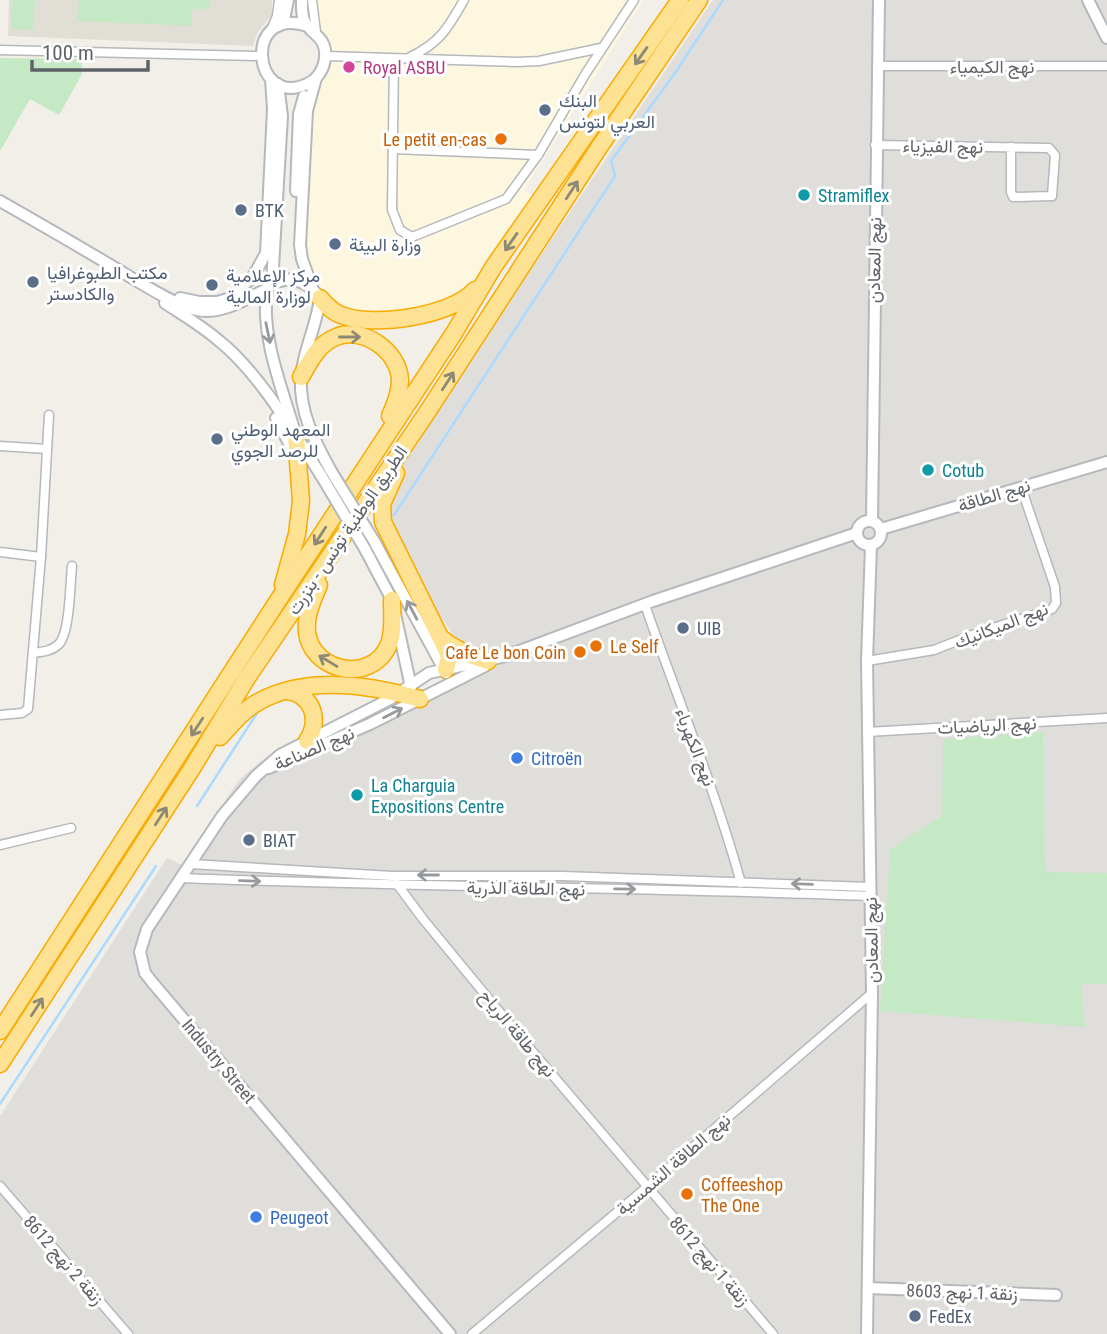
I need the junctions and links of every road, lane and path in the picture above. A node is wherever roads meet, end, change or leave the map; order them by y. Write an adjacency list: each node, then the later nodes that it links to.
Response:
1 (279, 0): 11 (street)
2 (288, 0): 11 (street)
3 (302, 0): 12 (street)
4 (464, 0): 19 (street)
5 (634, 0): 14 (street)
6 (680, 0): 29 (highway, الطريق الوطنية تونس - بنزرت, one-way to 29)
7 (699, 0): 36 (highway, الطريق الوطنية تونس - بنزرت, one-way to 7)
8 (878, 0): 20 (street, نهج المعادن)
9 (1088, 0): 13 (street)
10 (312, 4): 12 (street)
11 (274, 29): 12 (street); 17 (street)
12 (312, 29): 16 (street)
13 (1107, 38)
14 (601, 48): 19 (street); 27 (street)
15 (0, 50): 17 (street)
16 (326, 55): 18 (street); 23 (street)
17 (260, 57): 22 (street)
18 (394, 59): 19 (street); 26 (street)
19 (407, 59)
20 (877, 66): 21 (street, نهج الكيمياء); 24 (street, نهج المعادن)
21 (1107, 66)
22 (274, 81): 23 (street); 30 (street); 33 (street)
23 (312, 81): 32 (street)
24 (875, 145): 25 (street, نهج الفيزياء); 46 (street, نهج المعادن)
25 (1011, 148): 25 (street, نهج الفيزياء)
26 (393, 149): 27 (street); 27 (street)
27 (538, 155)
28 (0, 201): 31 (street)
29 (494, 266): 32 (highway); 39 (highway, الطريق الوطنية تونس - بنزرت)
30 (270, 287): 32 (street); 33 (street); 38 (street, one-way to 38)
31 (151, 289): 33 (street); 35 (street)
32 (316, 293): 34 (street)
33 (167, 296)
34 (301, 377): 39 (highway, one-way to 39); 44 (street)
35 (258, 384): 38 (street); 42 (street)
36 (426, 414): 52 (highway, الطريق الوطنية تونس - بنزرت); 58 (highway)
37 (49, 415): 41 (street)
38 (296, 436): 42 (highway); 44 (street)
39 (381, 442): 55 (highway, الطريق الوطنية تونس - بنزرت, one-way to 55)
40 (0, 446): 41 (street)
41 (47, 449): 53 (street)
42 (299, 462): 55 (highway)
43 (1107, 462): 45 (street, نهج الطاقة)
44 (326, 474): 49 (street, bridge)
45 (1021, 487): 47 (street, نهج الطاقة); 62 (street, نهج الميكانيك)
46 (872, 521): 47 (street); 48 (street)
47 (881, 529): 50 (street)
48 (857, 533): 50 (street); 57 (street, نهج الصناعة)
49 (370, 545): 56 (street); 63 (street, one-way to 49)
50 (871, 545): 62 (street, نهج المعادن)
51 (0, 552): 53 (street)
52 (332, 555): 56 (highway, one-way to 52); 72 (highway, الطريق الوطنية تونس - بنزرت)
53 (41, 556): 59 (street)
54 (72, 566): 59 (street)
55 (279, 598): 84 (highway, الطريق الوطنية تونس - بنزرت, one-way to 84)
56 (392, 600): 65 (street)
57 (645, 605): 60 (street, نهج الصناعة); 79 (street, نهج الكهرباء)
58 (437, 634): 61 (highway); 63 (highway)
59 (33, 653): 68 (street)
60 (506, 656): 61 (street, نهج الصناعة); 64 (street, نهج الصناعة)
61 (488, 661): 63 (street, نهج الصناعة)
62 (867, 661): 70 (street, نهج المعادن)
63 (446, 669): 64 (street); 65 (street, نهج الصناعة)
64 (441, 688): 67 (street, نهج الصناعة)
65 (405, 689): 66 (highway); 67 (highway); 71 (street, نهج الصناعة)
66 (284, 691): 71 (highway); 72 (highway)
67 (424, 697): 73 (street, نهج الصناعة, one-way to 67)
68 (0, 715)
69 (1107, 718): 70 (street, نهج الرياضيات)
70 (867, 732): 82 (street, نهج المعادن)
71 (307, 741): 73 (street, نهج الصناعة)
72 (191, 770): 85 (highway, الطريق الوطنية تونس - بنزرت, one-way to 72)
73 (264, 770): 76 (street, Industry Street)
74 (71, 828): 75 (street)
75 (0, 845)
76 (191, 864): 77 (street, نهج الطاقة الذرية); 78 (street, Industry Street)
77 (393, 876): 79 (street, نهج الطاقة الذرية, one-way to 77); 80 (street, نهج طاقة الرياح)
78 (182, 878): 80 (street, نهج الطاقة الذرية, one-way to 80); 91 (street, Industry Street)
79 (740, 881): 81 (street, نهج الكهرباء); 82 (street, نهج الطاقة الذرية, one-way to 79)
80 (399, 886): 81 (street, نهج الطاقة الذرية, one-way to 81); 87 (street, نهج طاقة الرياح)
81 (742, 891): 82 (street, نهج الطاقة الذرية)
82 (870, 891): 83 (street, نهج المعادن)
83 (872, 993): 87 (street, نهج الطاقة الشمسية); 88 (street, نهج المعادن)
84 (0, 1031)
85 (0, 1064)
86 (0, 1186): 90 (street, زنقة 2 نهج 8612)
87 (647, 1187): 92 (street, نهج الطاقة الشمسية); 93 (street, زنقة 1 نهج 8612)
88 (868, 1288): 89 (street, زنقة 1 نهج 8603); 94 (street, نهج المعادن)
89 (1056, 1296)
90 (128, 1334)
91 (450, 1334)
92 (472, 1334)
93 (773, 1334)
94 (867, 1334)

